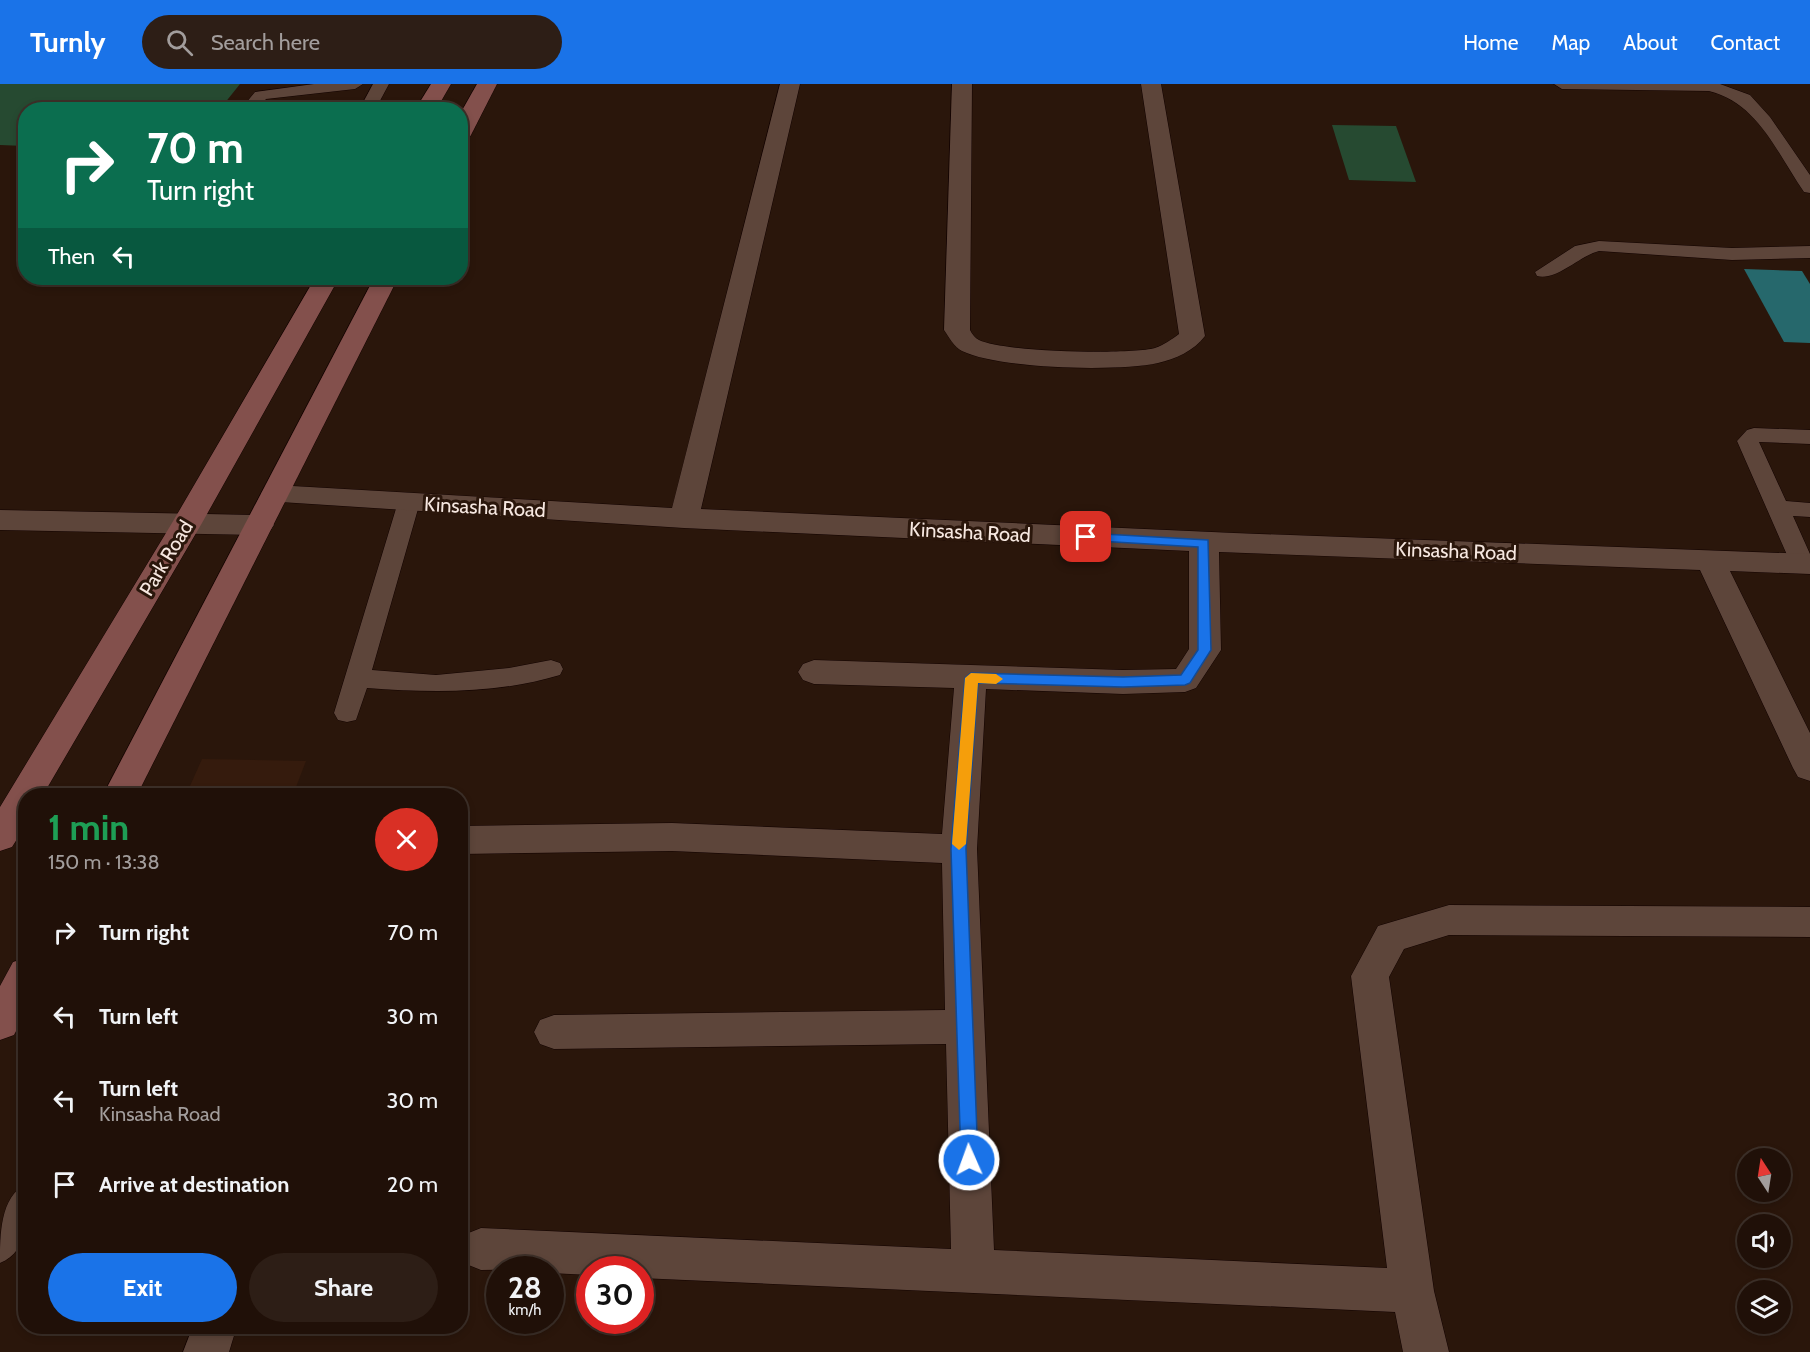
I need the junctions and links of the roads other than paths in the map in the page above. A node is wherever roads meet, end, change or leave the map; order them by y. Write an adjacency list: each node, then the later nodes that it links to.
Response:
1 (355, 84): 10 (lane)
2 (381, 84): 11 (lane)
3 (441, 84): 12 (main road)
4 (487, 84): 13 (main road)
5 (790, 84): 24 (street)
6 (962, 84): 7 (street)
7 (1151, 84)
8 (1562, 84): 9 (lane)
9 (1720, 86): 14 (lane)
10 (255, 102)
11 (371, 102)
12 (430, 102)
13 (468, 120)
14 (1810, 188)
15 (1810, 252): 16 (lane)
16 (1544, 272)
17 (323, 285): 26 (main road, Park Road)
18 (382, 285): 20 (main road)
19 (1810, 437): 22 (lane)
20 (274, 494): 21 (street, Kinsasha Road); 27 (main road)
21 (409, 502): 24 (street, Kinsasha Road); 33 (lane)
22 (1777, 508): 23 (lane); 30 (lane)
23 (1810, 510)
24 (684, 518): 28 (street, Kinsasha Road)
25 (0, 520): 26 (street)
26 (187, 523): 27 (street); 37 (main road, Park Road)
27 (258, 525): 38 (main road)
28 (1204, 543): 29 (street, Kinsasha Road); 34 (street)
29 (1710, 560): 30 (street, Kinsasha Road); 36 (street)
30 (1807, 564)
31 (551, 669): 33 (lane)
32 (814, 672): 34 (street)
33 (358, 678): 35 (lane)
34 (971, 678): 42 (street)
35 (347, 713)
36 (1810, 768)
37 (29, 788)
38 (124, 788)
39 (18, 807): 40 (main road, Park Road)
40 (0, 837)
41 (468, 840): 42 (street)
42 (959, 849): 46 (street)
43 (1810, 922): 52 (street)
44 (18, 989): 45 (main road)
45 (0, 1023)
46 (965, 1027): 47 (street); 51 (street)
47 (554, 1032)
48 (18, 1214): 49 (lane)
49 (0, 1247)
50 (481, 1249): 51 (street)
51 (973, 1271): 52 (street)
52 (1412, 1291): 55 (street)
53 (212, 1334): 54 (street)
54 (206, 1352)
55 (1426, 1352)

